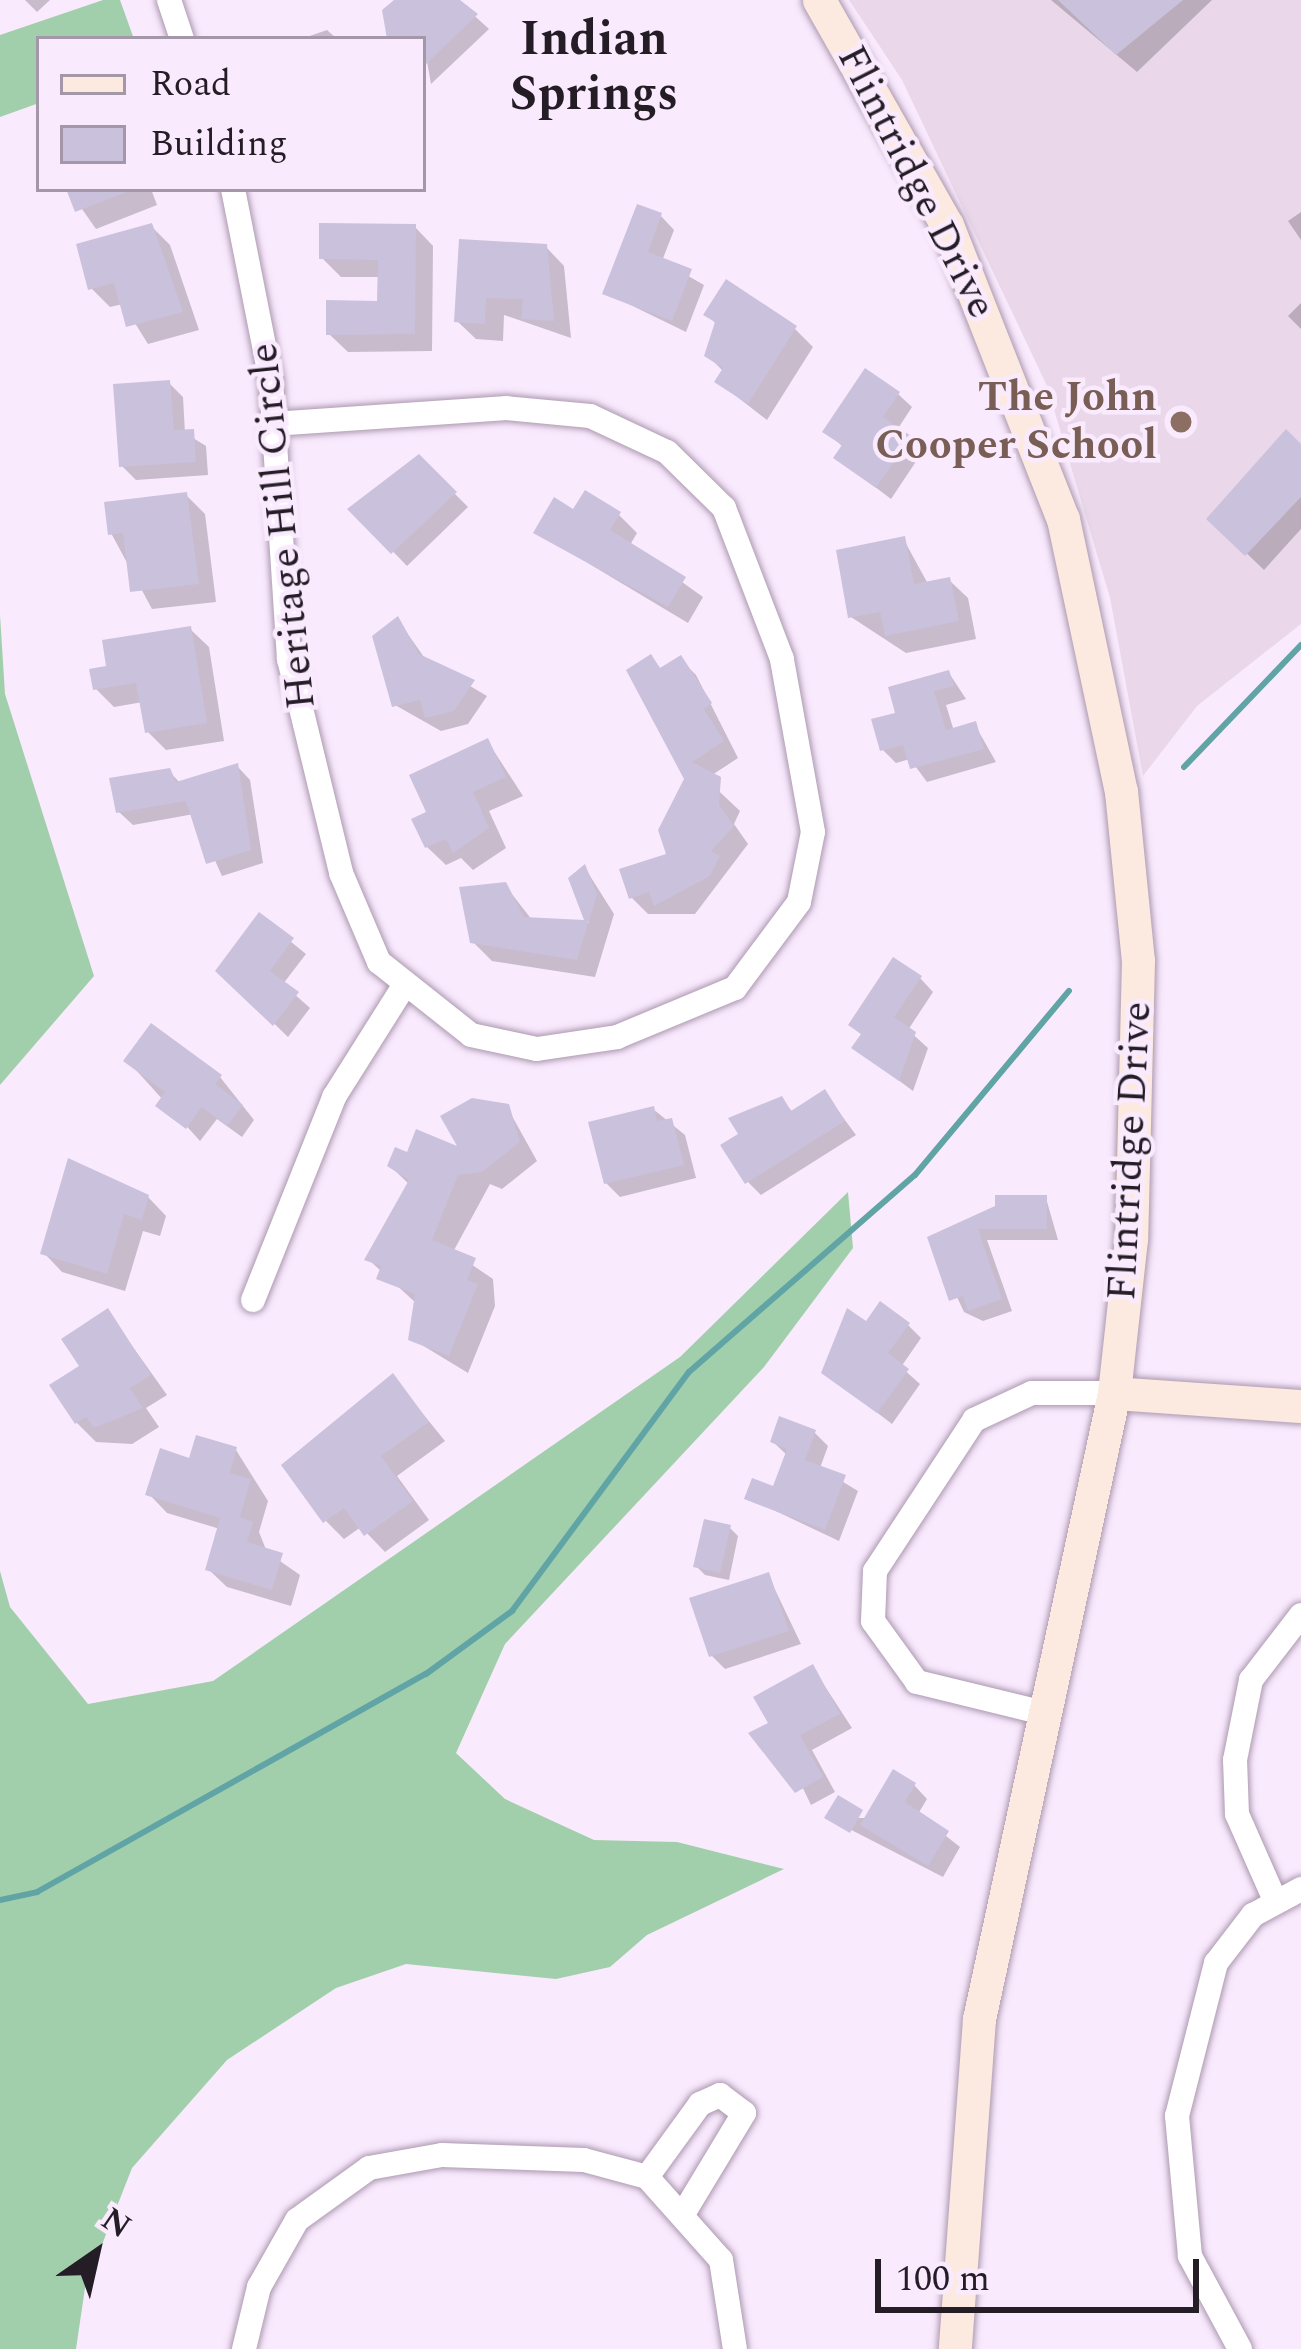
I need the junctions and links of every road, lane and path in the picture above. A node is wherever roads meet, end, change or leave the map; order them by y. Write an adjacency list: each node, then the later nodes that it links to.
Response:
1 (168, 0): 3 (street)
2 (819, 0): 8 (street, Flintridge Drive)
3 (181, 36)
4 (234, 192): 5 (street, Heritage Hill Circle)
5 (274, 424): 6 (street, Heritage Hill Circle); 6 (street)
6 (402, 989): 7 (street)
7 (254, 1300)
8 (1114, 1393): 9 (street); 11 (street, Flintridge Drive); 11 (street)
9 (1301, 1406)
10 (1301, 1615): 13 (street)
11 (1040, 1712): 19 (street, Flintridge Drive)
12 (1301, 1889): 13 (street)
13 (1274, 1898): 16 (street)
14 (647, 2177): 15 (street); 15 (street); 17 (street)
15 (686, 2209): 18 (street)
16 (1234, 2347)
17 (244, 2349)
18 (735, 2349)
19 (956, 2349)

